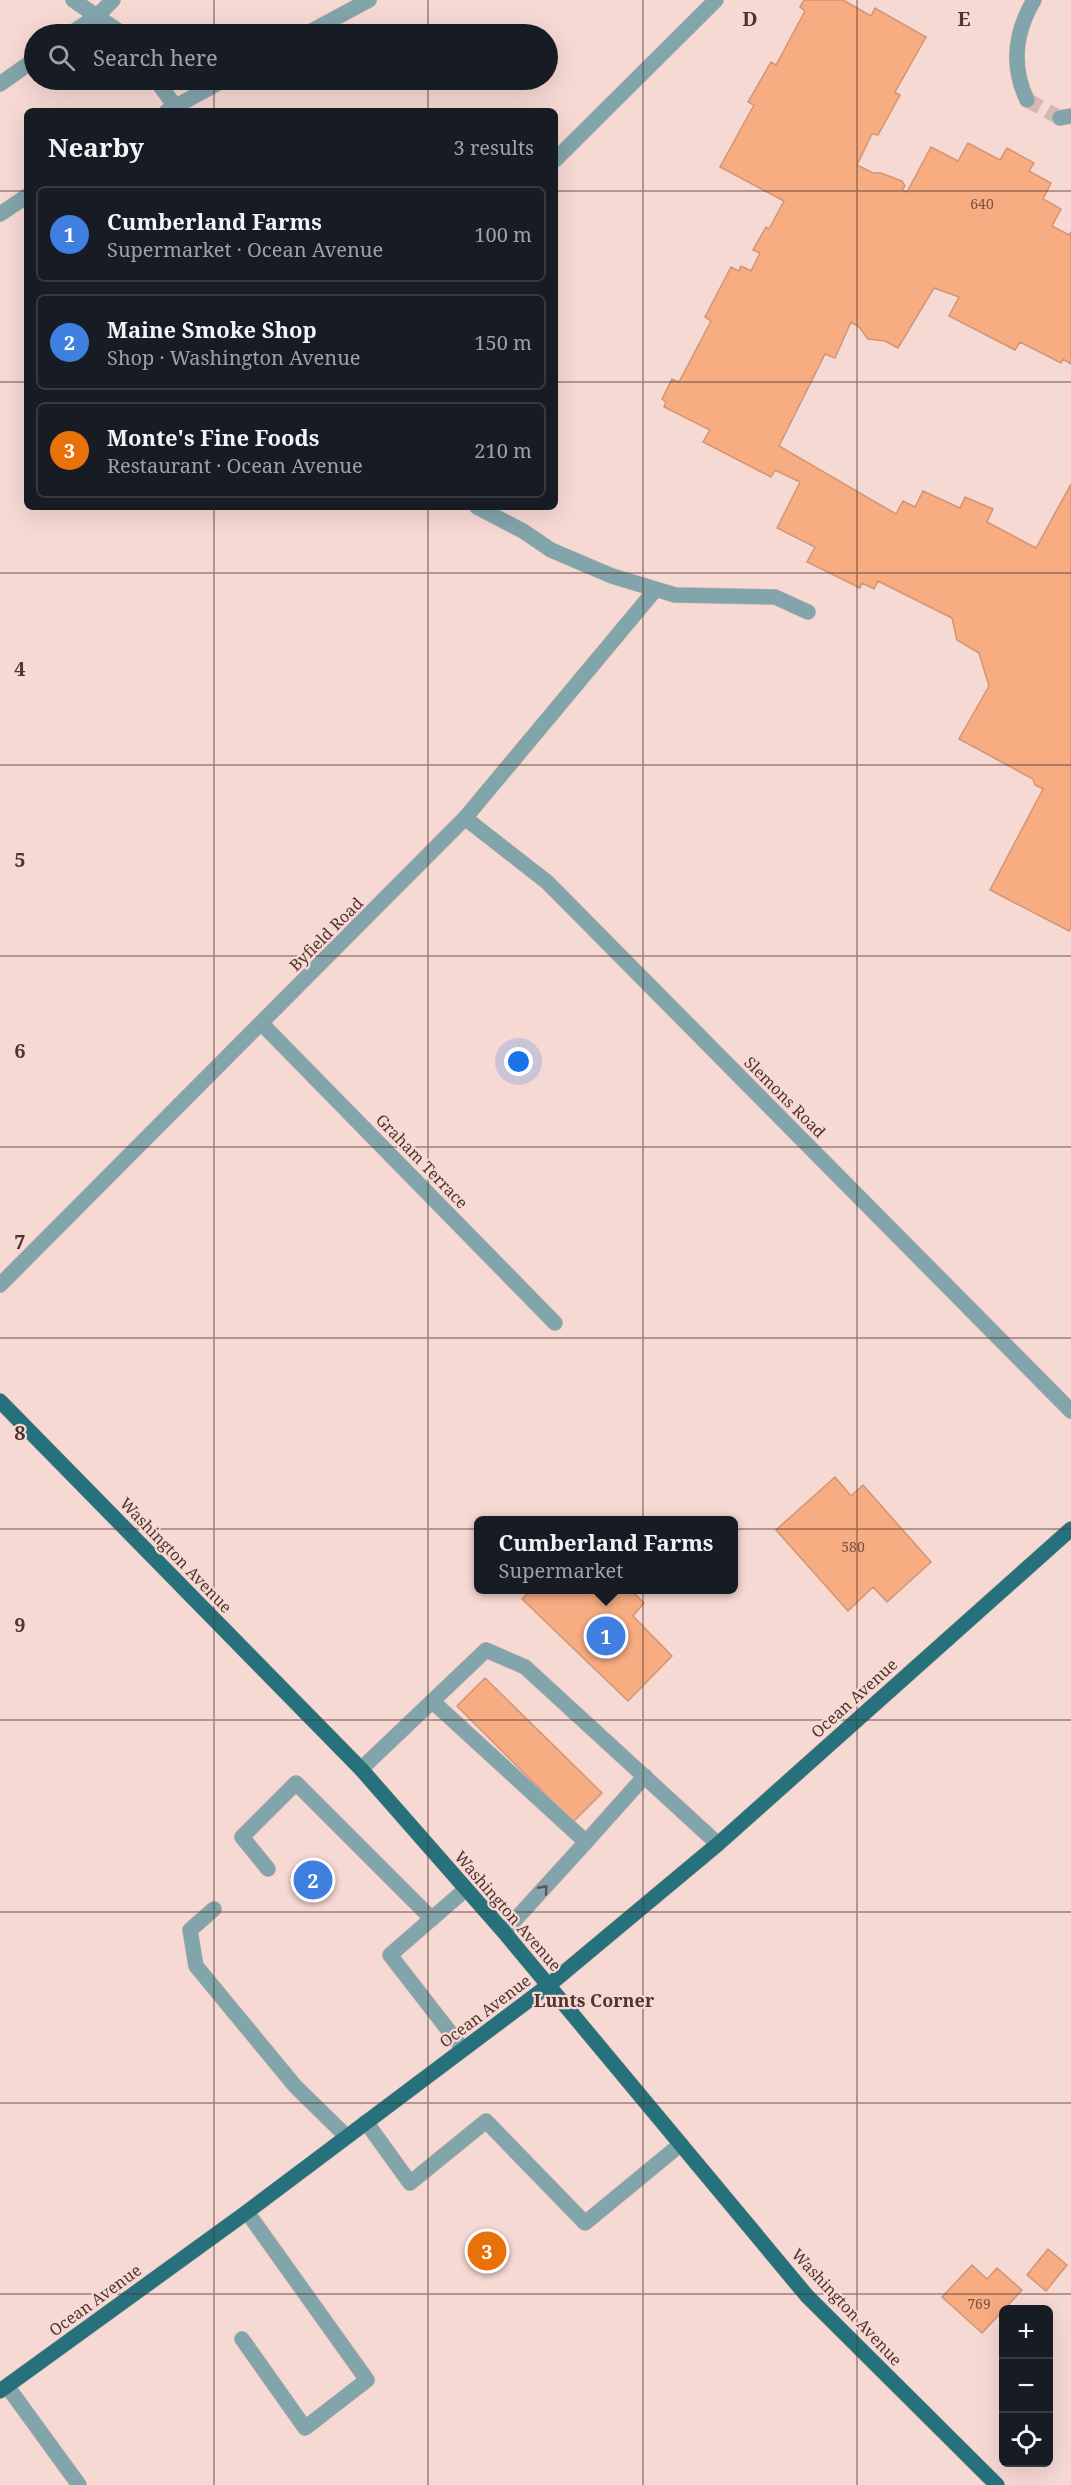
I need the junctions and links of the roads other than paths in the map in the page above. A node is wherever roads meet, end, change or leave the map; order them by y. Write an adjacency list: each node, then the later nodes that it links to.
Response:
1 (73, 0): 6 (street)
2 (113, 0): 6 (street)
3 (369, 0): 9 (street)
4 (716, 0): 16 (street)
5 (1034, 0): 14 (street)
6 (97, 16): 7 (street); 8 (street)
7 (85, 24)
8 (109, 24)
9 (325, 24)
10 (24, 67): 11 (street)
11 (0, 84)
12 (161, 90): 15 (street)
13 (205, 90): 15 (street)
14 (1028, 100)
15 (171, 108)
16 (558, 157)
17 (24, 198): 18 (street)
18 (0, 214)
19 (483, 510): 20 (street)
20 (656, 590): 21 (street); 22 (street, Byfield Road)
21 (807, 612)
22 (465, 818): 23 (street, Byfield Road); 27 (street, Slemons Road)
23 (262, 1024): 24 (street, Byfield Road); 25 (street, Graham Terrace)
24 (0, 1285)
25 (555, 1323)
26 (0, 1401): 30 (main road, Washington Avenue)
27 (1071, 1411)
28 (1071, 1529): 33 (main road, Ocean Avenue)
29 (432, 1701): 30 (street); 31 (street); 32 (street)
30 (361, 1769): 35 (main road, Washington Avenue)
31 (645, 1776): 32 (street); 33 (street)
32 (586, 1842): 38 (street, one-way to 32)
33 (718, 1844): 39 (main road, Ocean Avenue)
34 (268, 1869): 37 (street)
35 (466, 1889): 37 (street); 38 (main road, Washington Avenue)
36 (214, 1909): 42 (street)
37 (432, 1919): 40 (street)
38 (504, 1932): 39 (main road, Washington Avenue)
39 (549, 1985): 40 (main road, Ocean Avenue); 43 (main road, Washington Avenue)
40 (463, 2049): 41 (main road, Ocean Avenue)
41 (366, 2122): 42 (main road, Ocean Avenue); 43 (street)
42 (346, 2136): 44 (main road, Ocean Avenue)
43 (681, 2144): 48 (main road, Washington Avenue)
44 (246, 2212): 45 (street); 46 (main road, Ocean Avenue)
45 (242, 2339)
46 (4, 2388): 47 (street)
47 (80, 2485)
48 (997, 2485)

